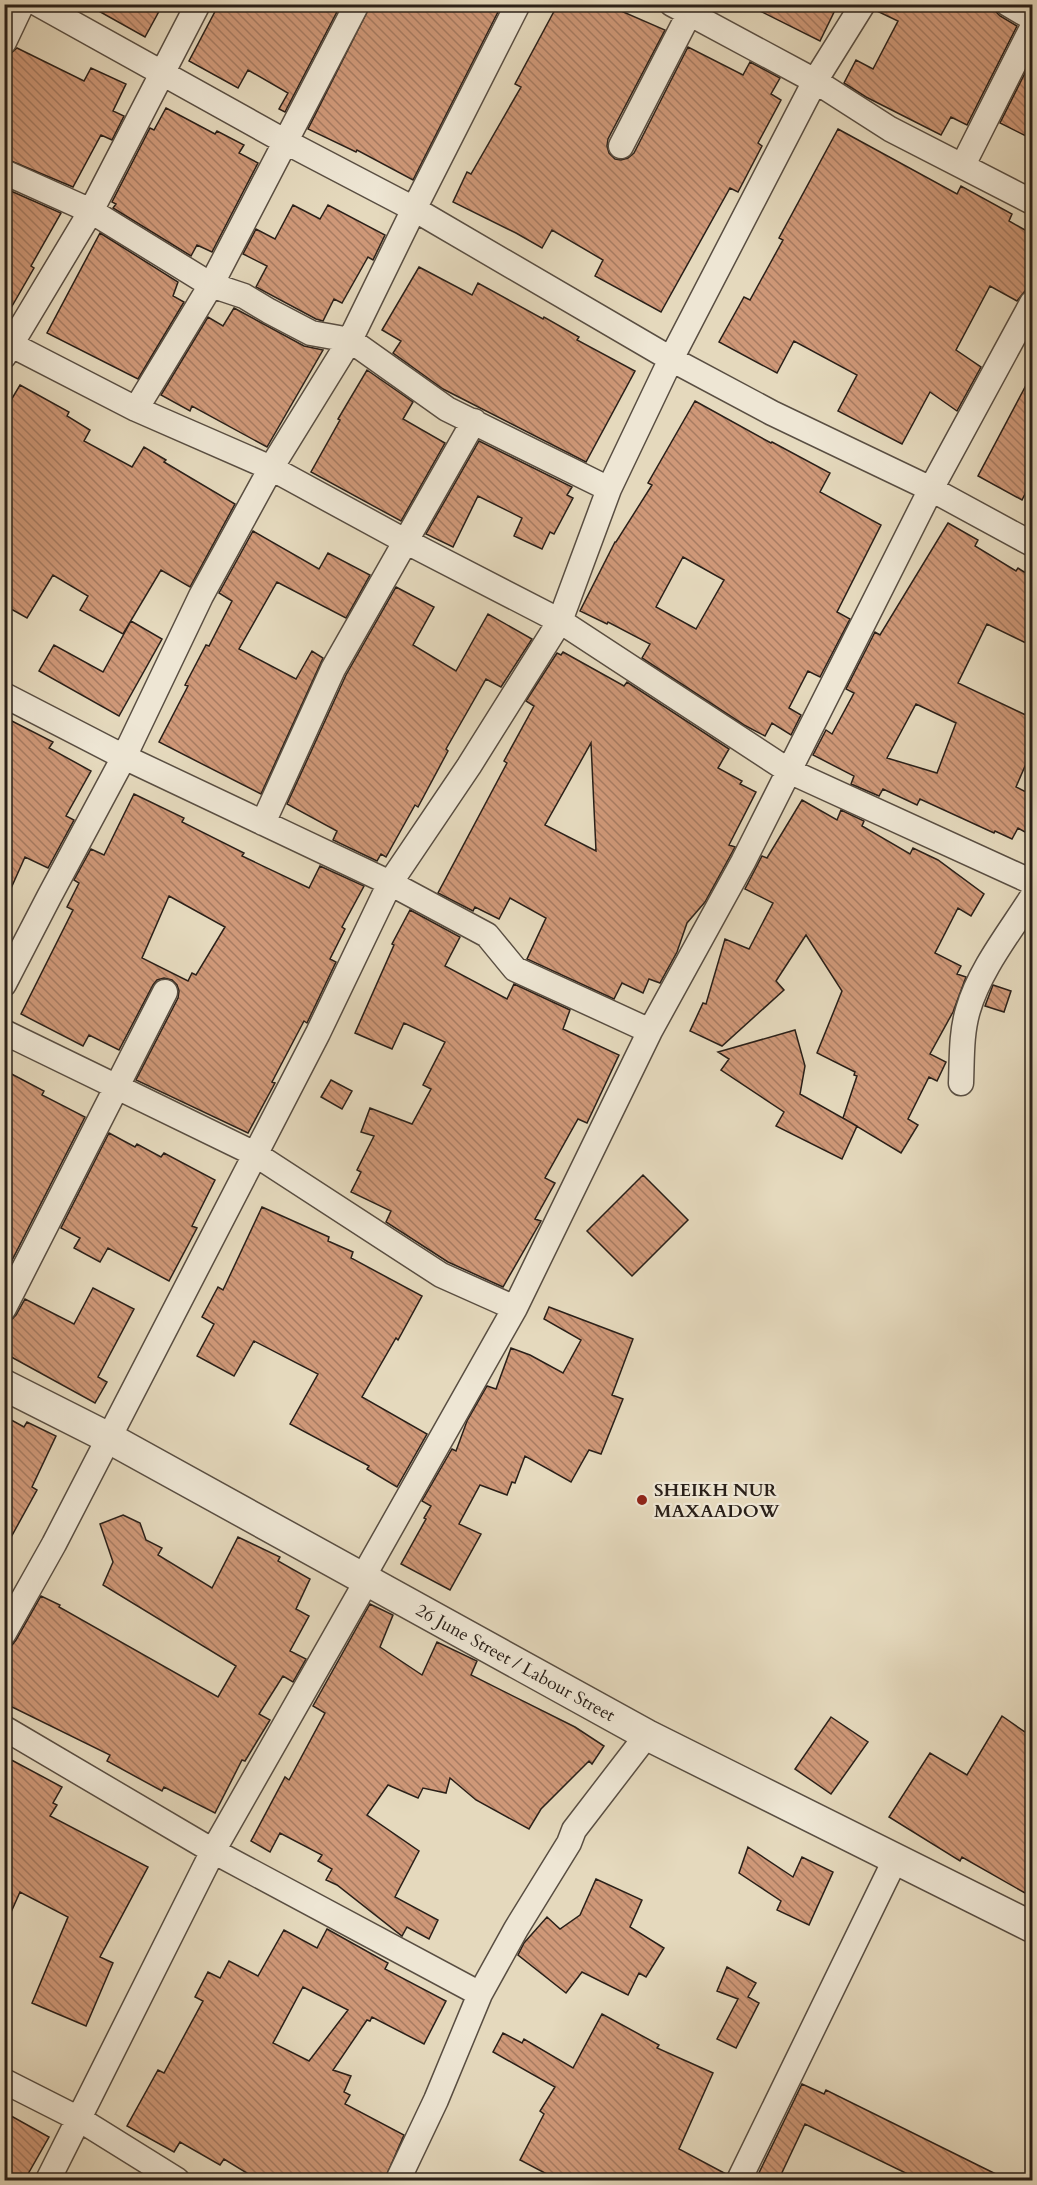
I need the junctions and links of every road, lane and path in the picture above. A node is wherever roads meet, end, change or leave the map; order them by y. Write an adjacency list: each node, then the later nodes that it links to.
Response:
1 (22, 4): 11 (street)
2 (38, 4): 12 (street)
3 (198, 4): 12 (street)
4 (357, 4): 14 (street)
5 (518, 4): 19 (street)
6 (863, 4): 13 (street)
7 (1008, 4): 9 (street)
8 (681, 9): 13 (street); 15 (street)
9 (1032, 18)
10 (1032, 28): 16 (street)
11 (4, 42)
12 (162, 73): 14 (street); 20 (street)
13 (815, 81): 16 (street); 25 (street)
14 (286, 142): 19 (street); 21 (street)
15 (621, 146)
16 (963, 165): 18 (street)
17 (4, 172): 20 (street)
18 (1032, 202)
19 (414, 209): 23 (street); 25 (street)
20 (91, 211): 21 (street); 24 (street)
21 (211, 285): 23 (street); 26 (street)
22 (1032, 303): 30 (street)
23 (350, 340): 27 (street); 28 (street)
24 (7, 347): 26 (street)
25 (670, 359): 29 (street); 30 (street)
26 (136, 409): 28 (street)
27 (474, 421): 29 (street); 31 (street)
28 (271, 468): 31 (street); 35 (street)
29 (609, 489): 33 (street)
30 (931, 489): 32 (street); 36 (street)
31 (405, 541): 33 (street); 37 (street)
32 (1032, 544)
33 (560, 621): 36 (street); 39 (street)
34 (4, 695): 35 (street)
35 (124, 757): 37 (street); 41 (street)
36 (789, 771): 38 (street); 43 (street)
37 (263, 823): 39 (street)
38 (1032, 882)
39 (390, 883): 43 (street); 47 (street)
40 (1032, 897): 45 (street)
41 (4, 984)
42 (165, 992): 46 (street)
43 (650, 1031): 49 (street)
44 (4, 1032): 46 (street)
45 (961, 1083)
46 (116, 1086): 47 (street); 48 (street)
47 (255, 1154): 49 (street); 51 (street)
48 (4, 1308)
49 (515, 1308): 52 (street)
50 (4, 1385): 51 (street, 26 June Street / Labour Street)
51 (110, 1438): 52 (street, 26 June Street / Labour Street); 53 (street)
52 (363, 1577): 55 (street, 26 June Street / Labour Street); 56 (street)
53 (4, 1633)
54 (4, 1728): 56 (street)
55 (647, 1735): 57 (street, 26 June Street / Labour Street); 59 (street)
56 (213, 1851): 59 (street); 61 (street)
57 (896, 1858): 58 (street, 26 June Street / Labour Street); 65 (street)
58 (1032, 1927)
59 (480, 1994): 64 (street)
60 (4, 2081): 61 (street)
61 (79, 2119): 62 (street); 63 (street)
62 (48, 2181)
63 (177, 2181)
64 (398, 2181)
65 (740, 2181)

